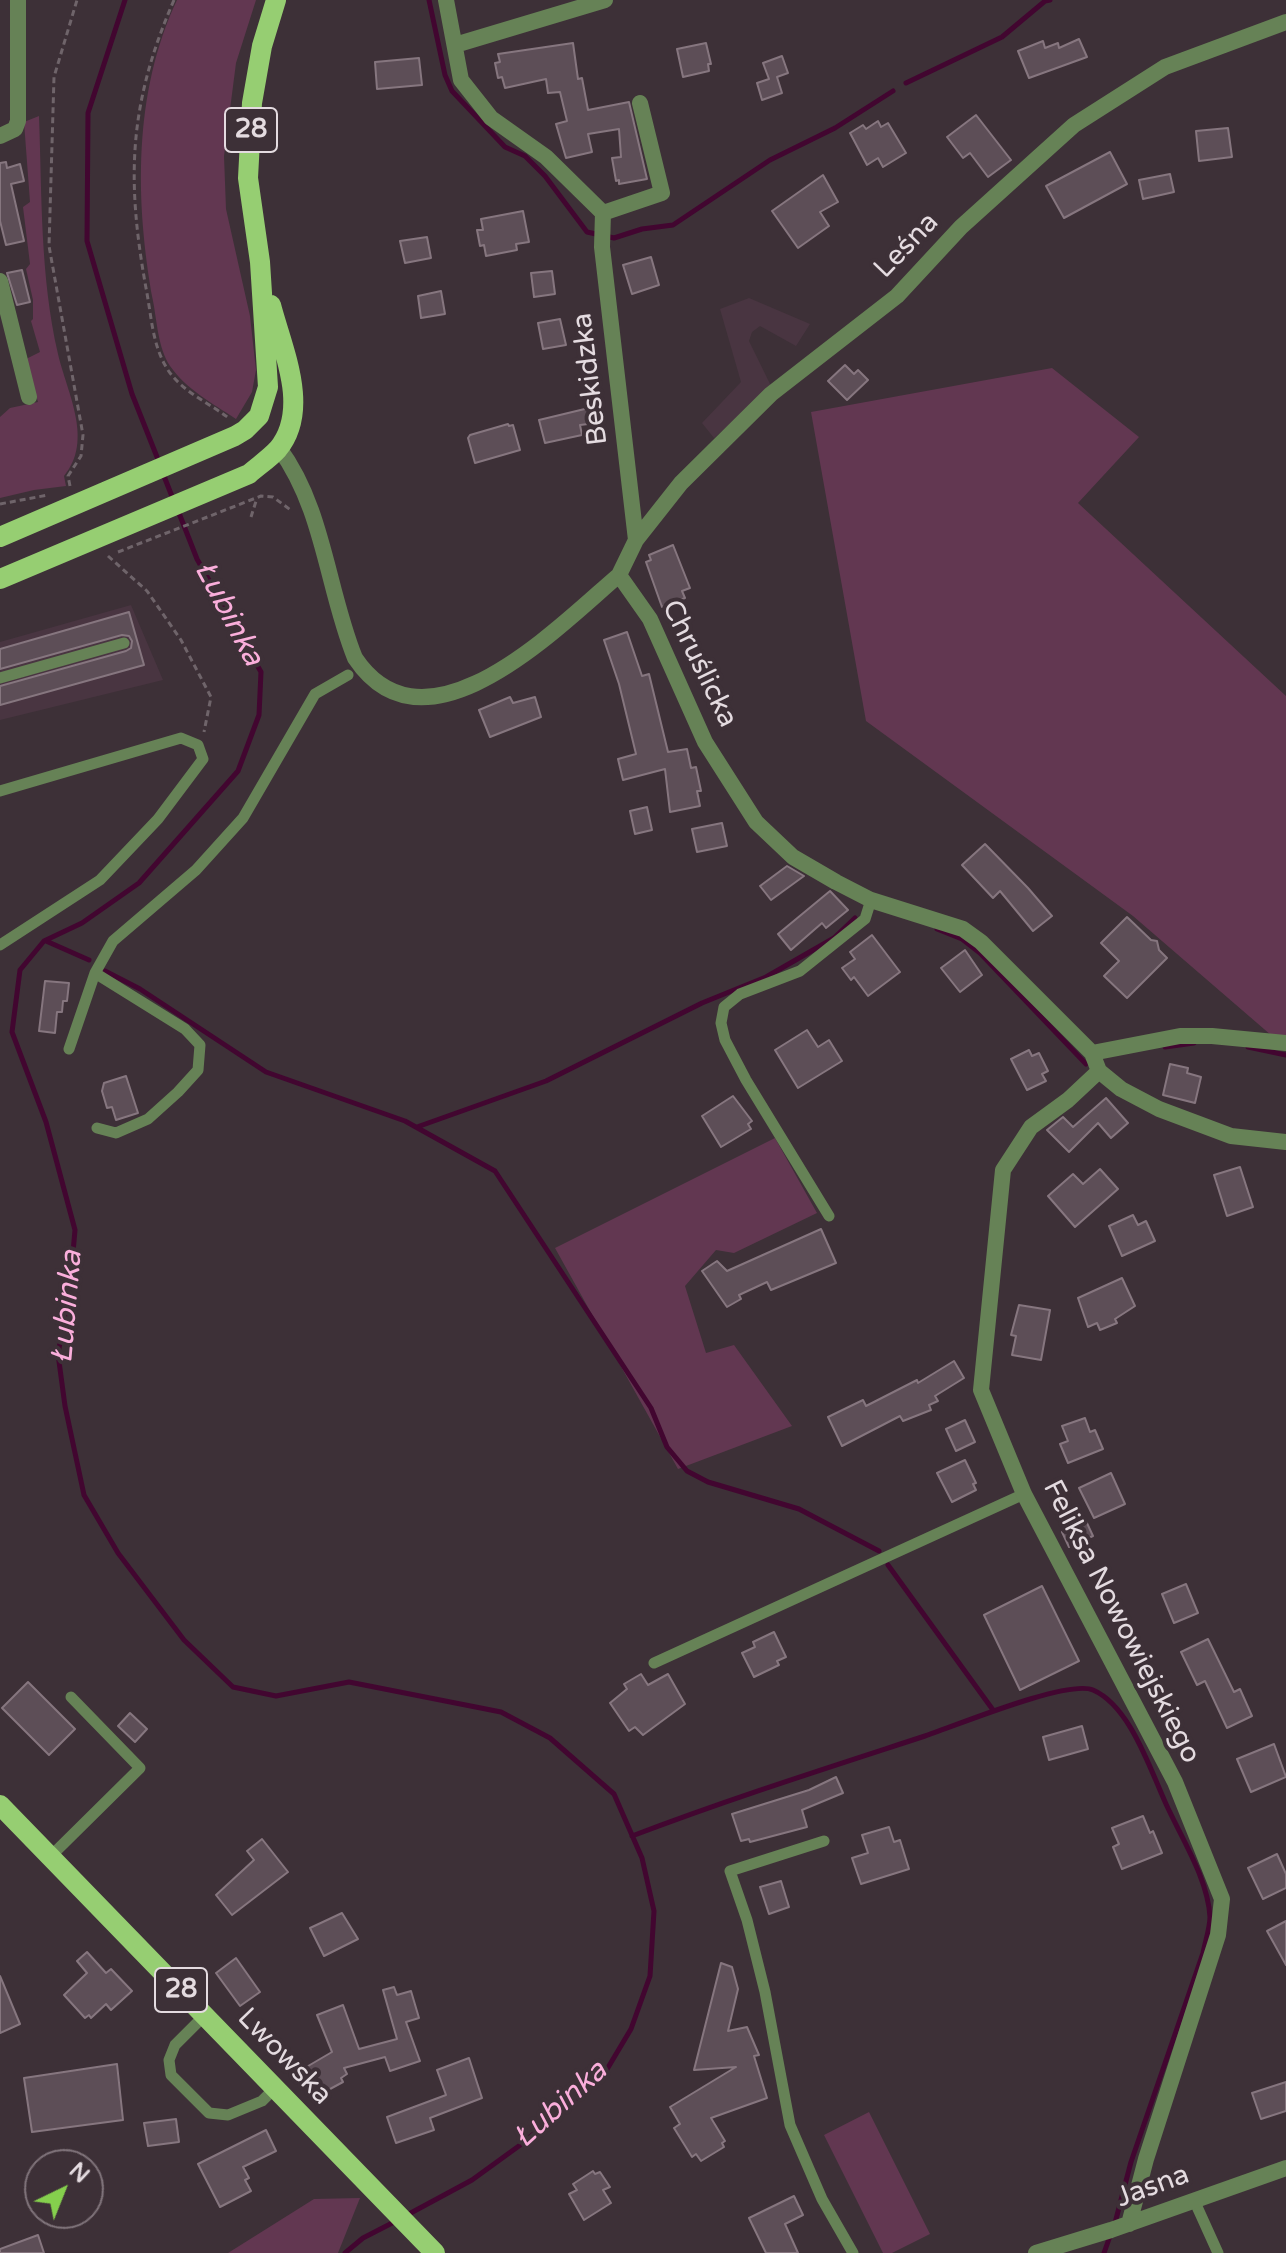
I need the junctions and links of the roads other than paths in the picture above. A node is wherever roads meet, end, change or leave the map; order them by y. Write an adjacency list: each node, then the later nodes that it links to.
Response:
1 (18, 0): 8 (street)
2 (276, 0): 10 (main road, 28)
3 (446, 0): 6 (street)
4 (605, 0): 6 (street)
5 (1286, 22): 16 (street, Leśna)
6 (455, 45): 9 (street)
7 (640, 103): 9 (street)
8 (0, 136)
9 (603, 219): 16 (street, Beskidzka)
10 (260, 262): 13 (main road, 28); 14 (main road, 28)
11 (0, 281): 12 (street)
12 (29, 397)
13 (246, 427): 14 (main road); 15 (main road)
14 (279, 448): 17 (street); 18 (main road, 28)
15 (0, 537)
16 (636, 540): 17 (street, Leśna)
17 (619, 575): 23 (street, Chruślicka)
18 (0, 579)
19 (124, 643): 21 (lane)
20 (348, 675): 25 (lane)
21 (0, 678)
22 (0, 791): 24 (lane)
23 (871, 900): 28 (street, Chruślicka); 32 (lane)
24 (0, 945)
25 (95, 973): 27 (lane); 30 (lane)
26 (1286, 1043): 28 (street)
27 (69, 1049)
28 (1092, 1053): 29 (street, Chruślicka)
29 (1099, 1071): 31 (street); 33 (street, Feliksa Nowowiejskiego)
30 (97, 1128)
31 (1286, 1142)
32 (829, 1216)
33 (1024, 1494): 34 (lane); 43 (street, Feliksa Nowowiejskiego)
34 (654, 1663)
35 (71, 1697): 38 (lane)
36 (0, 1805): 38 (main road, Lwowska / 28)
37 (824, 1841): 45 (lane)
38 (51, 1856): 39 (main road, Lwowska / 28)
39 (205, 2015): 40 (main road, Lwowska / 28); 40 (lane)
40 (275, 2088): 44 (main road, Lwowska / 28)
41 (1286, 2168): 42 (street, Jasna)
42 (1194, 2200): 43 (street, Jasna); 47 (lane)
43 (1121, 2226): 46 (street, Jasna)
44 (435, 2253)
45 (853, 2253)
46 (1036, 2253)
47 (1218, 2253)

